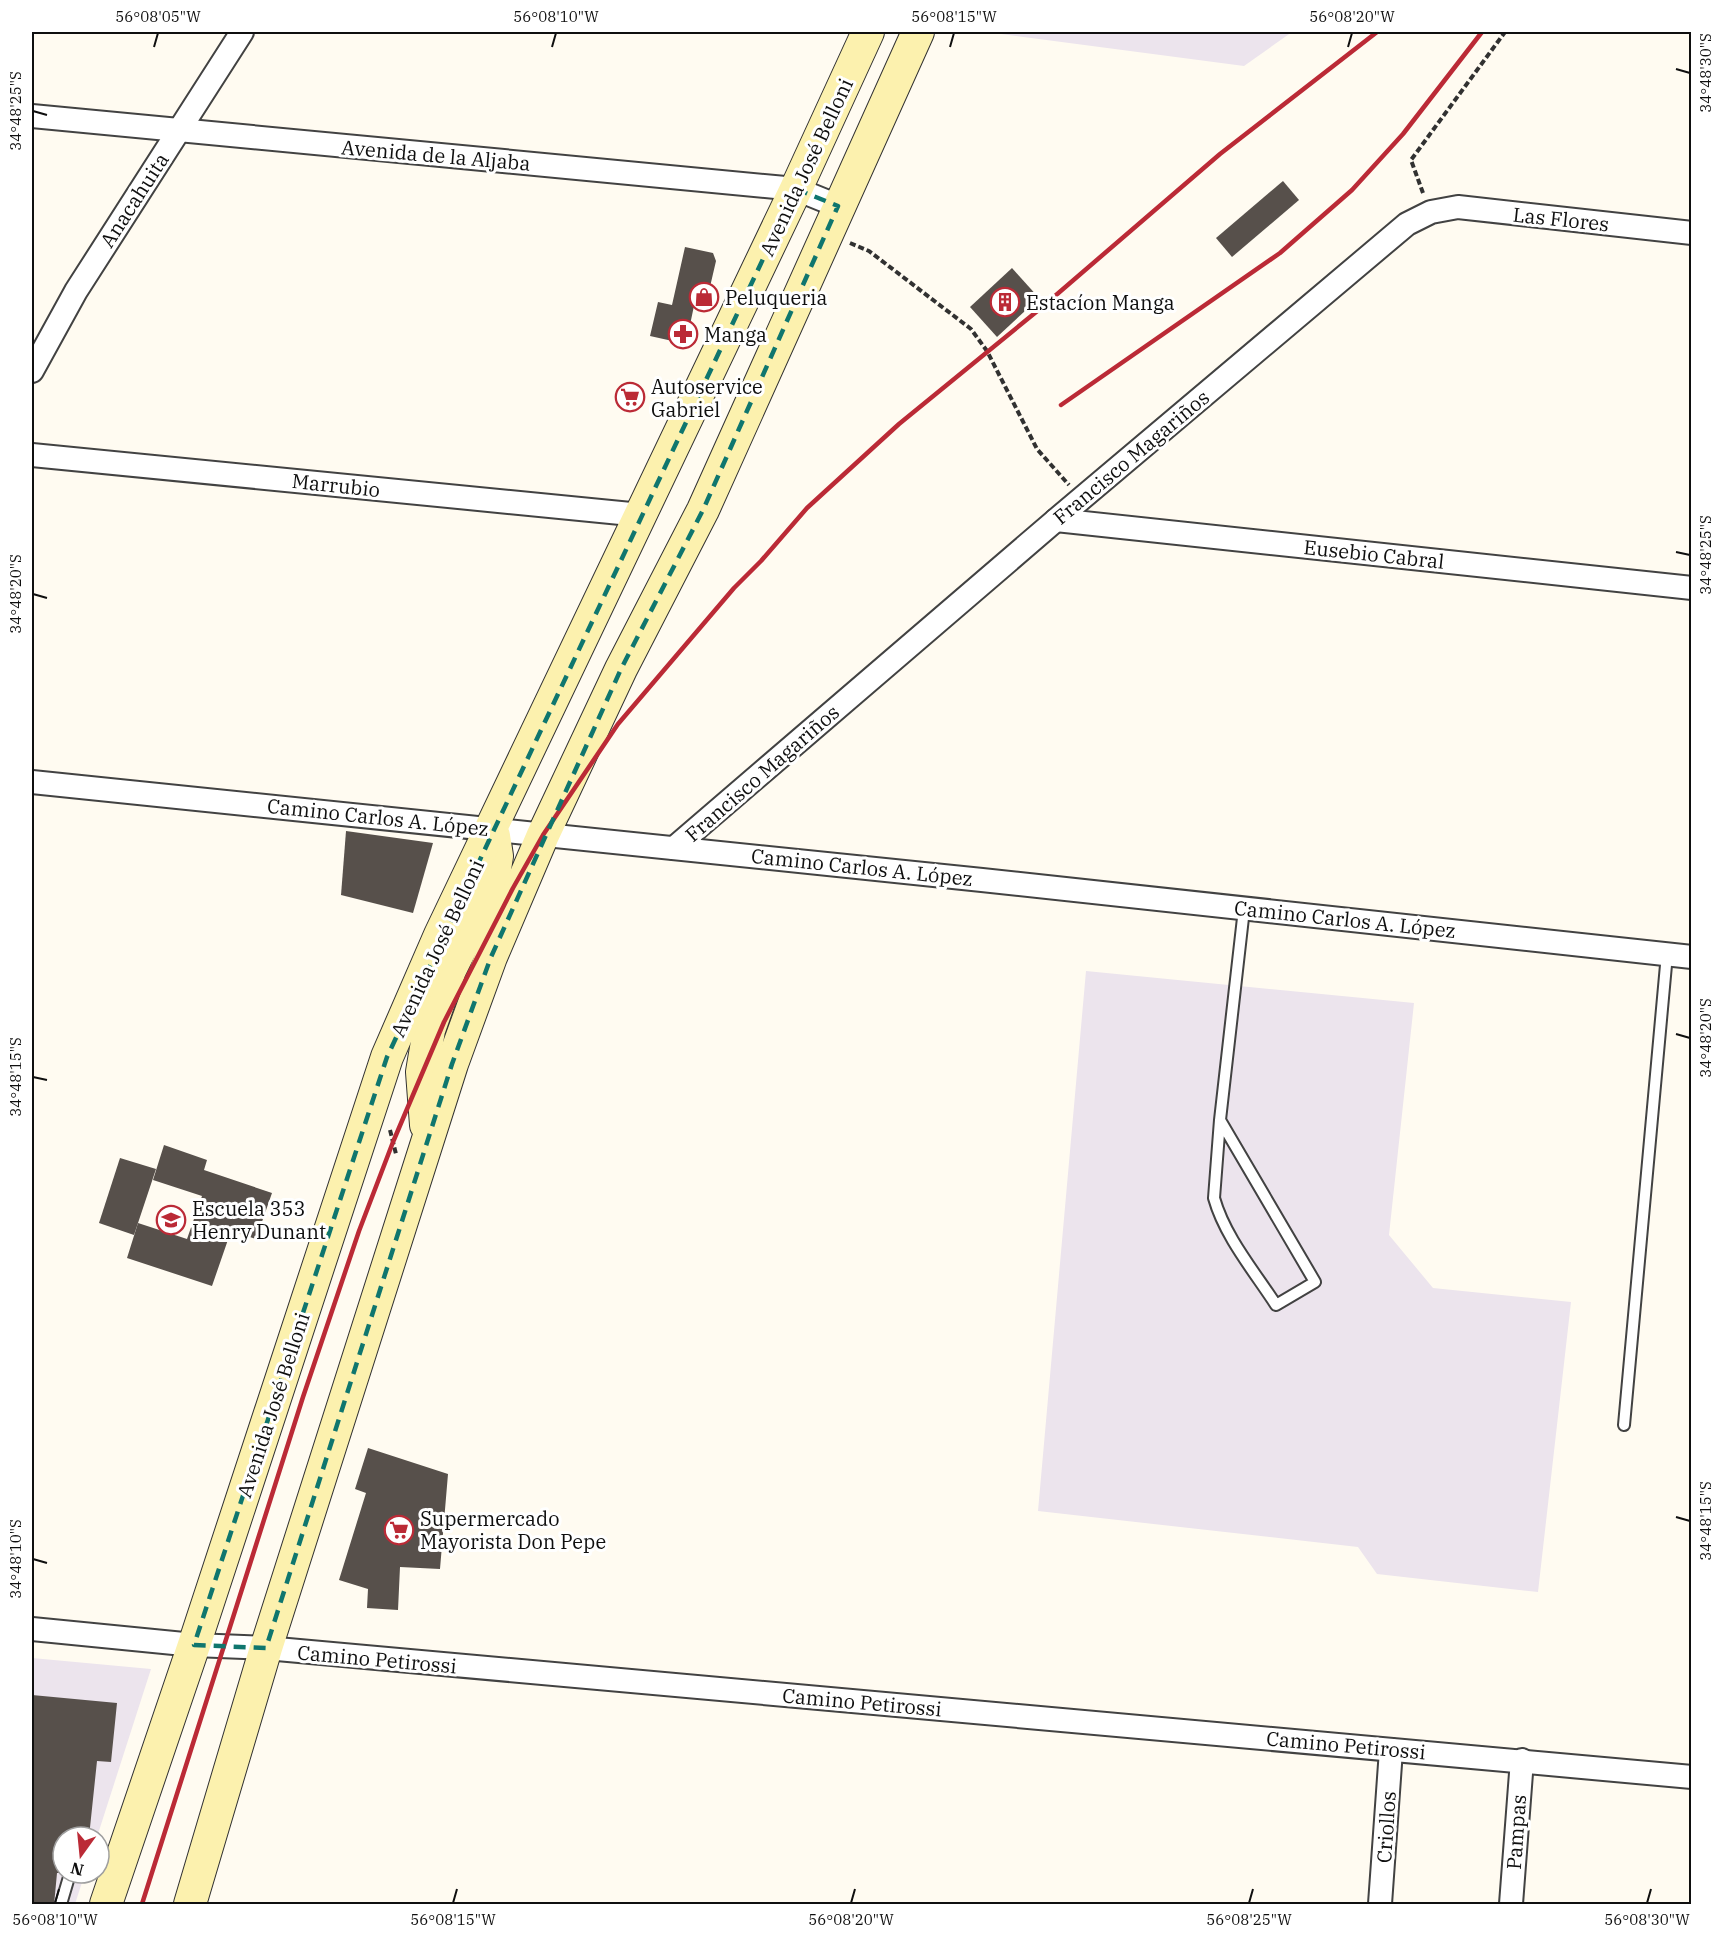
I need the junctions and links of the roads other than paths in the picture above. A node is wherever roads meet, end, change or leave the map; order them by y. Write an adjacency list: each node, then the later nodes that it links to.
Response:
1 (242, 32): 5 (street, Anacahuita)
2 (868, 32): 6 (main road, Avenida José Belloni)
3 (918, 32): 7 (main road)
4 (32, 117): 5 (street, Avenida de la Aljaba)
5 (179, 130): 6 (street, Avenida de la Aljaba); 10 (street, Anacahuita)
6 (796, 189): 7 (street, Avenida de la Aljaba); 12 (main road, Avenida José Belloni)
7 (838, 206): 18 (main road)
8 (1431, 212): 9 (street, Las Flores); 13 (street, Francisco Magariños)
9 (1692, 233)
10 (32, 371)
11 (32, 455): 12 (street, Marrubio)
12 (641, 515): 15 (main road, Avenida José Belloni)
13 (1056, 520): 14 (street, Eusebio Cabral); 19 (street, Francisco Magariños)
14 (1692, 588)
15 (586, 628): 17 (main road, Avenida José Belloni); 18 (main road)
16 (32, 782): 17 (street, Camino Carlos A. López)
17 (492, 829): 18 (street, Camino Carlos A. López); 24 (main road); 27 (main road, Avenida José Belloni)
18 (543, 835): 19 (street, Camino Carlos A. López); 24 (main road)
19 (674, 848): 20 (street, Camino Carlos A. López)
20 (1244, 909): 21 (street, Camino Carlos A. López); 23 (lane)
21 (1667, 954): 22 (street, Camino Carlos A. López); 25 (lane)
22 (1692, 957)
23 (1220, 1120): 23 (lane)
24 (428, 1143): 28 (main road)
25 (1624, 1425)
26 (32, 1629): 27 (street, Camino Petirossi)
27 (194, 1646): 28 (street, Camino Petirossi); 34 (main road, Avenida José Belloni)
28 (266, 1648): 29 (street, Camino Petirossi); 35 (main road)
29 (1391, 1750): 30 (street, Camino Petirossi); 36 (street, Criollos)
30 (1522, 1760): 31 (street, Camino Petirossi); 37 (street, Pampas)
31 (1692, 1777)
32 (67, 1885): 33 (lane)
33 (61, 1905)
34 (106, 1905)
35 (190, 1905)
36 (1380, 1905)
37 (1511, 1905)

